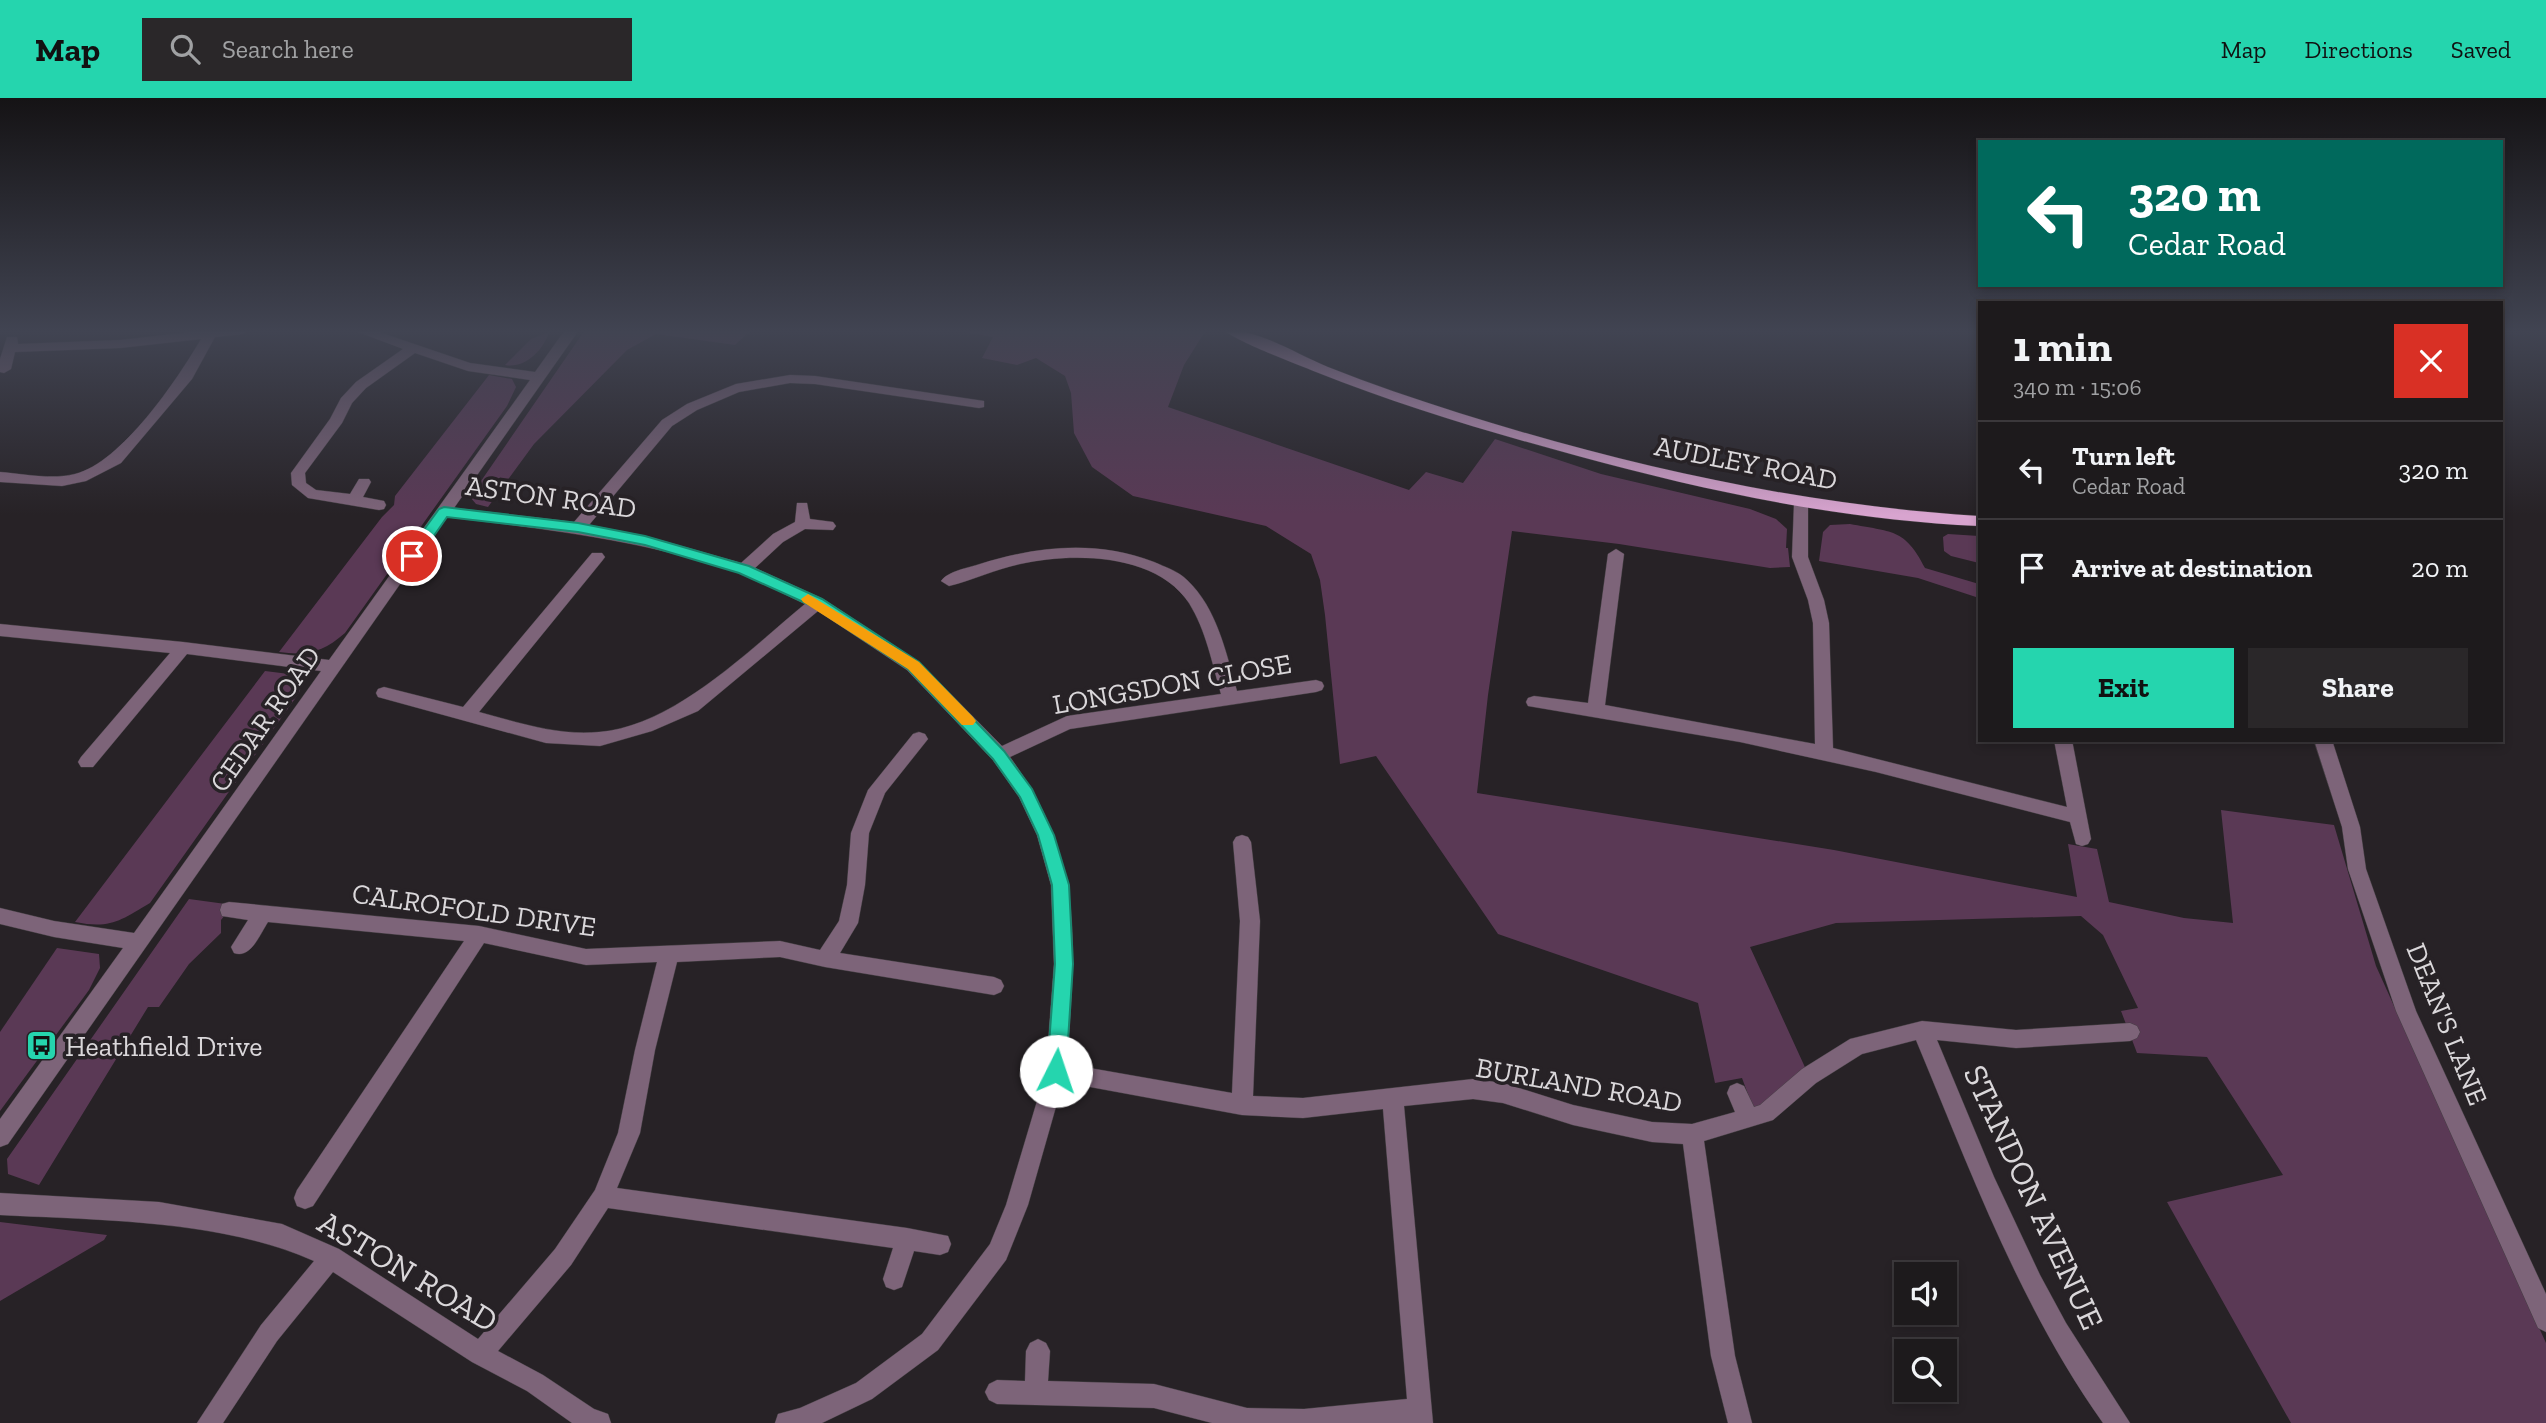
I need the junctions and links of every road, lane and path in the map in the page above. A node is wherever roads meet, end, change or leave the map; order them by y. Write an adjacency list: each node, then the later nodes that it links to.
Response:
1 (174, 392): 10 (street)
2 (355, 392): 12 (street)
3 (528, 392): 16 (street, CEDAR ROAD)
4 (727, 392): 20 (street)
5 (882, 392): 8 (street)
6 (963, 392): 8 (street)
7 (1383, 392): 13 (main road, AUDLEY ROAD)
8 (957, 400): 9 (street)
9 (979, 404)
10 (0, 477)
11 (364, 482): 12 (street)
12 (354, 499): 14 (street)
13 (1801, 504): 17 (main road, AUDLEY ROAD); 38 (street)
14 (379, 505)
15 (802, 507): 18 (street)
16 (444, 512): 20 (street, ASTON ROAD); 28 (street, CEDAR ROAD)
17 (1978, 521)
18 (803, 524): 19 (street); 23 (street)
19 (828, 526)
20 (578, 528): 23 (street, ASTON ROAD)
21 (1616, 554): 33 (street)
22 (597, 557): 34 (street)
23 (744, 569): 25 (street, ASTON ROAD)
24 (949, 581): 31 (street)
25 (817, 603): 34 (street); 39 (street, ASTON ROAD)
26 (0, 630): 27 (street)
27 (183, 648): 28 (street); 40 (street)
28 (334, 667): 48 (street, CEDAR ROAD)
29 (1316, 686): 31 (street, LONGSDON CLOSE)
30 (384, 693): 34 (street)
31 (1230, 697): 39 (street, LONGSDON CLOSE)
32 (1534, 702): 33 (street)
33 (1596, 709): 38 (street)
34 (466, 715)
35 (919, 739): 51 (street)
36 (2063, 742): 41 (street)
37 (2324, 742): 69 (street, DEAN'S LANE)
38 (1824, 752): 41 (street)
39 (999, 755): 55 (street, ASTON ROAD)
40 (87, 762)
41 (2078, 817): 42 (street)
42 (2082, 839)
43 (1242, 842): 58 (street)
44 (229, 910): 45 (street, CALROFOLD DRIVE)
45 (263, 913): 47 (street, CALROFOLD DRIVE); 49 (street)
46 (0, 916): 48 (street)
47 (480, 934): 50 (street, CALROFOLD DRIVE); 63 (street)
48 (139, 942): 61 (street, CEDAR ROAD)
49 (241, 947)
50 (669, 955): 51 (street, CALROFOLD DRIVE); 62 (street)
51 (825, 960): 52 (street, CALROFOLD DRIVE)
52 (994, 986)
53 (1922, 1030): 54 (street, BURLAND ROAD); 59 (street, BURLAND ROAD); 79 (street, STANDON AVENUE)
54 (2130, 1032)
55 (1056, 1071): 58 (street, BURLAND ROAD); 75 (street, ASTON ROAD)
56 (1737, 1093): 59 (street)
57 (1393, 1100): 58 (street, BURLAND ROAD); 60 (street, BURLAND ROAD); 74 (street)
58 (1242, 1105)
59 (1749, 1119): 60 (street, BURLAND ROAD)
60 (1692, 1134): 78 (street)
61 (0, 1137)
62 (603, 1197): 65 (street); 71 (street)
63 (305, 1198)
64 (0, 1204): 67 (street, ASTON ROAD)
65 (907, 1239): 66 (street); 68 (street)
66 (940, 1244)
67 (331, 1257): 71 (street, ASTON ROAD); 76 (street)
68 (894, 1279)
69 (2546, 1320)
70 (1038, 1351): 73 (street)
71 (480, 1354): 77 (street, ASTON ROAD)
72 (997, 1392): 73 (street)
73 (1036, 1394): 74 (street)
74 (1419, 1416)
75 (798, 1422)
76 (209, 1423)
77 (599, 1423)
78 (1740, 1423)
79 (2118, 1423)

